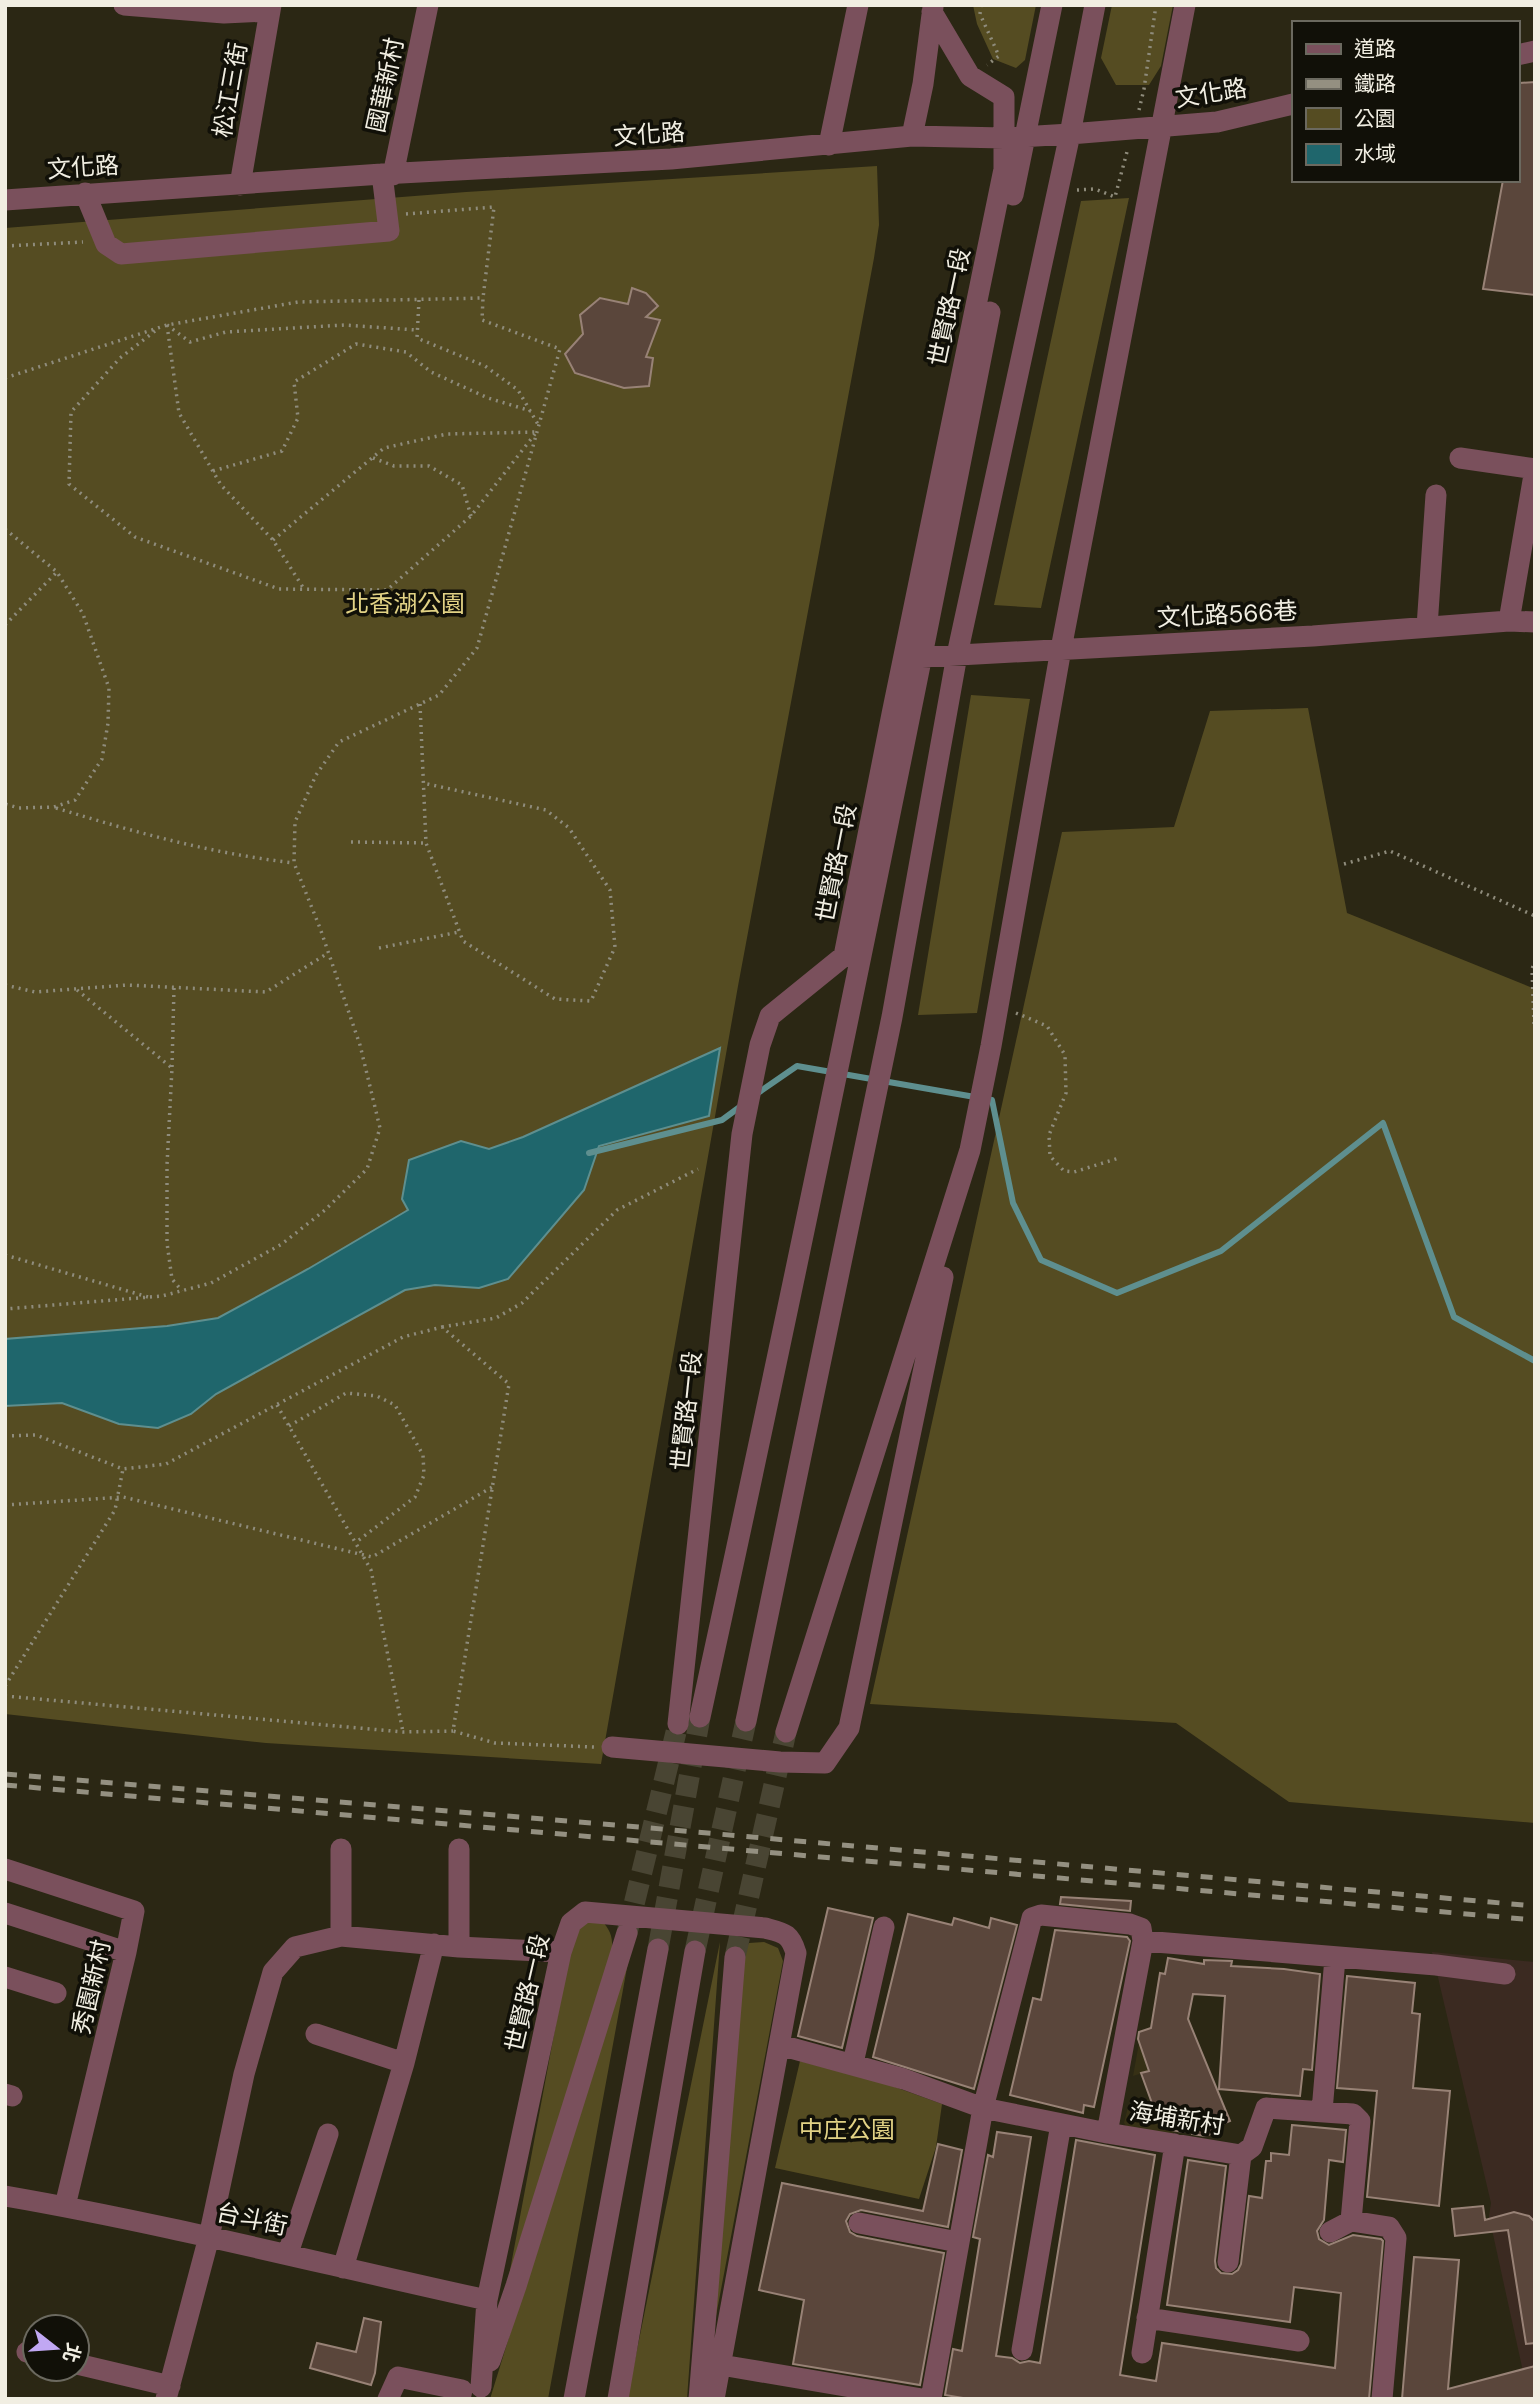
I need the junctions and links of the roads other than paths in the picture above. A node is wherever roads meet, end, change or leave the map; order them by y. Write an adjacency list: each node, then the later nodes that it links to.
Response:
1 (124, 5): 7 (street)
2 (428, 5): 16 (street, 國華新村)
3 (858, 5): 15 (street)
4 (1052, 5): 13 (street, 世賢路一段)
5 (1096, 5): 11 (street)
6 (1185, 5): 10 (street)
7 (271, 8): 17 (street, 松江三街)
8 (933, 9): 12 (street, 世賢路一段); 14 (street, 世賢路一段)
9 (1292, 104): 10 (street, 文化路)
10 (1160, 127): 11 (street, 文化路); 26 (street)
11 (1070, 134): 13 (street, 文化路); 27 (street)
12 (912, 136): 14 (street, 文化路); 15 (street, 文化路)
13 (1027, 137): 14 (street, 文化路); 28 (street, 世賢路一段)
14 (1004, 138): 32 (street, 世賢路一段)
15 (829, 145): 16 (street, 文化路)
16 (387, 174): 17 (street, 文化路); 18 (street, 國華新村)
17 (240, 185): 18 (street, 文化路)
18 (85, 193): 19 (street, 文化路)
19 (5, 200)
20 (1460, 458): 21 (street)
21 (1535, 469): 23 (street)
22 (1436, 495): 25 (street)
23 (1509, 621): 24 (street, 文化路566巷); 25 (street, 文化路566巷)
24 (1535, 622)
25 (1427, 627): 26 (street, 文化路566巷)
26 (1061, 649): 27 (street, 文化路566巷); 29 (street)
27 (957, 656): 28 (street, 文化路566巷); 31 (street)
28 (922, 657): 30 (street, 世賢路一段)
29 (965, 1172): 33 (street); 34 (street)
30 (700, 1717)
31 (746, 1721)
32 (678, 1724)
33 (786, 1732)
34 (612, 1747)
35 (341, 1849): 41 (street)
36 (459, 1849): 44 (street)
37 (5, 1869): 47 (street, 秀園新村)
38 (5, 1913): 47 (street)
39 (884, 1927): 57 (street)
40 (627, 1933): 83 (street, 世賢路一段)
41 (341, 1936): 43 (street); 70 (street)
42 (1143, 1941): 50 (street); 58 (street); 61 (street)
43 (434, 1944): 44 (street); 56 (street)
44 (459, 1947): 48 (street)
45 (658, 1949): 86 (street)
46 (695, 1951): 87 (street)
47 (127, 1952): 66 (street, 秀園新村)
48 (561, 1952): 55 (street, 世賢路一段); 75 (street, 世賢路一段)
49 (735, 1957): 88 (street)
50 (1335, 1958): 51 (street); 59 (street)
51 (1505, 1974)
52 (5, 1977): 53 (street)
53 (56, 1993)
54 (316, 2034): 56 (street)
55 (780, 2045): 57 (street, 海埔新村); 80 (street, 世賢路一段)
56 (404, 2063): 74 (street)
57 (852, 2063): 58 (street, 海埔新村)
58 (983, 2108): 60 (street, 海埔新村); 71 (street)
59 (1322, 2111): 64 (street, 海埔新村); 67 (street, 海埔新村)
60 (1061, 2124): 61 (street, 海埔新村); 78 (street)
61 (1107, 2133): 63 (street, 海埔新村)
62 (328, 2134): 72 (street)
63 (1175, 2144): 64 (street, 海埔新村); 76 (street)
64 (1241, 2155): 73 (street)
65 (5, 2196): 66 (street, 台斗街)
66 (65, 2206): 70 (street, 台斗街)
67 (1351, 2221): 69 (street); 92 (street)
68 (859, 2223): 71 (street)
69 (1330, 2232)
70 (209, 2237): 72 (street, 台斗街); 82 (street)
71 (958, 2242): 91 (street)
72 (288, 2253): 74 (street, 台斗街)
73 (1228, 2262)
74 (342, 2269): 75 (street, 台斗街)
75 (487, 2300): 83 (street, 世賢路一段)
76 (1147, 2318): 77 (street); 79 (street)
77 (1299, 2341)
78 (1022, 2350)
79 (1142, 2353)
80 (721, 2365): 89 (street, 世賢路一段); 90 (street)
81 (91, 2368): 82 (street)
82 (168, 2392)
83 (479, 2393)
84 (388, 2399): 85 (street)
85 (460, 2399)
86 (575, 2399)
87 (618, 2399)
88 (699, 2399)
89 (714, 2399)
90 (922, 2399)
91 (931, 2399)
92 (1382, 2399)

